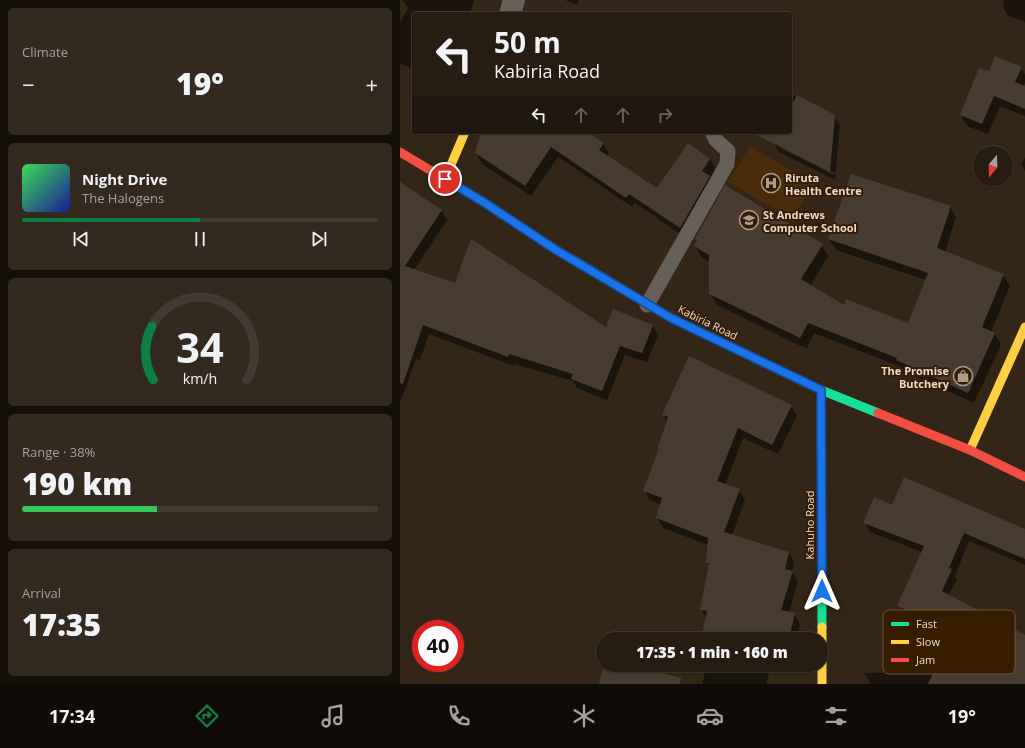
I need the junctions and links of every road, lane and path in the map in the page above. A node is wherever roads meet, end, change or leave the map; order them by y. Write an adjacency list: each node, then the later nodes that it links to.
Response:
1 (514, 0): 2 (street)
2 (511, 12)
3 (464, 134): 6 (main road)
4 (713, 134): 7 (lane)
5 (400, 152): 6 (main road, Kabiria Road)
6 (445, 179): 7 (main road, Kabiria Road)
7 (647, 304): 9 (main road, Kabiria Road)
8 (1025, 327): 10 (main road)
9 (821, 390): 10 (main road, Kabiria Road); 12 (main road, Kahuho Road)
10 (970, 450): 11 (main road, Kabiria Road)
11 (1025, 477)
12 (822, 684)

